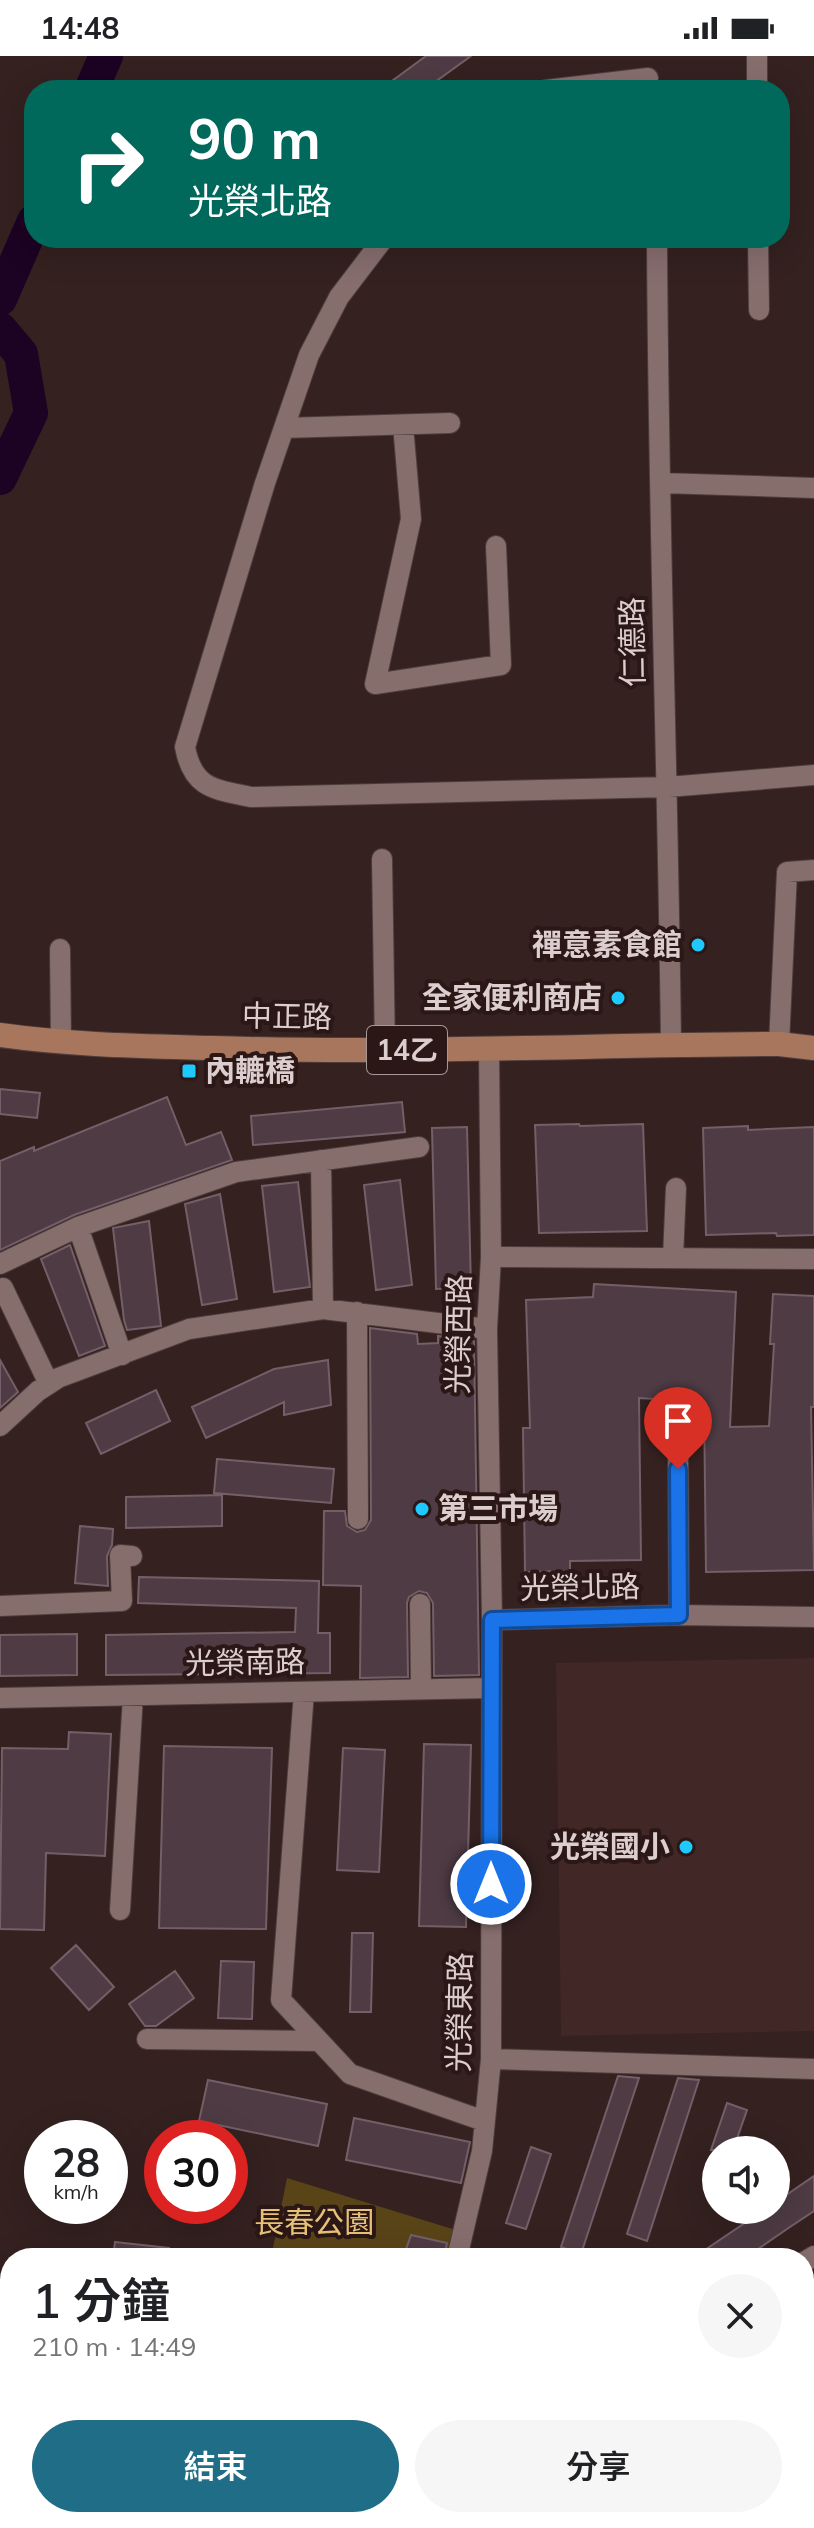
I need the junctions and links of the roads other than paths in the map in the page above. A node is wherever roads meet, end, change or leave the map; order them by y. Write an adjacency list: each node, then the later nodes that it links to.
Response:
1 (649, 56): 3 (street)
2 (757, 56): 4 (street)
3 (649, 80)
4 (757, 80)
5 (376, 248): 11 (street)
6 (657, 248): 12 (street, 仁德路)
7 (758, 248): 8 (street)
8 (759, 310)
9 (450, 423): 10 (street)
10 (403, 425): 11 (street); 14 (street)
11 (284, 428): 16 (street)
12 (662, 483): 13 (street); 16 (street, 仁德路)
13 (814, 488)
14 (496, 546)
15 (814, 775): 16 (street)
16 (668, 787): 23 (street, 仁德路)
17 (382, 859): 26 (street)
18 (814, 870): 22 (street)
19 (60, 949): 21 (street)
20 (0, 1035): 21 (main road, 中正路 / 14乙)
21 (61, 1043): 26 (main road, 中正路 / 14乙)
22 (779, 1044): 23 (main road, 中正路 / 14乙); 24 (main road, 中正路 / 14乙)
23 (671, 1045): 25 (main road, 中正路 / 14乙)
24 (814, 1048)
25 (489, 1049): 26 (main road, 中正路 / 14乙); 31 (street, 光榮西路)
26 (385, 1050)
27 (419, 1147): 28 (street)
28 (321, 1160): 30 (street); 36 (street)
29 (676, 1188): 32 (street)
30 (78, 1227): 34 (street); 39 (street)
31 (491, 1257): 32 (street); 38 (street, 光榮西路)
32 (673, 1258): 33 (street)
33 (814, 1259)
34 (0, 1264)
35 (3, 1288): 40 (street)
36 (323, 1309): 37 (street); 39 (street)
37 (357, 1312): 38 (street); 43 (street)
38 (487, 1329): 49 (street, 光榮西路)
39 (122, 1355): 40 (street)
40 (49, 1384): 41 (street)
41 (0, 1426)
42 (678, 1440): 47 (street)
43 (358, 1519)
44 (132, 1556): 46 (street)
45 (420, 1604): 51 (street)
46 (0, 1606)
47 (679, 1615): 48 (street, 光榮北路); 49 (street, 光榮北路)
48 (814, 1617)
49 (492, 1620): 50 (street, 光榮東路)
50 (491, 1688): 51 (street, 光榮南路); 58 (street, 光榮東路)
51 (421, 1689): 52 (street, 光榮南路)
52 (304, 1692): 53 (street, 光榮南路); 57 (street)
53 (133, 1696): 54 (street, 光榮南路); 55 (street)
54 (0, 1698)
55 (120, 1910)
56 (147, 2039): 57 (street)
57 (319, 2041): 60 (street)
58 (491, 2059): 59 (street); 60 (street, 光榮東路)
59 (814, 2069)
60 (484, 2121): 61 (street, 光榮東路)
61 (459, 2248)

